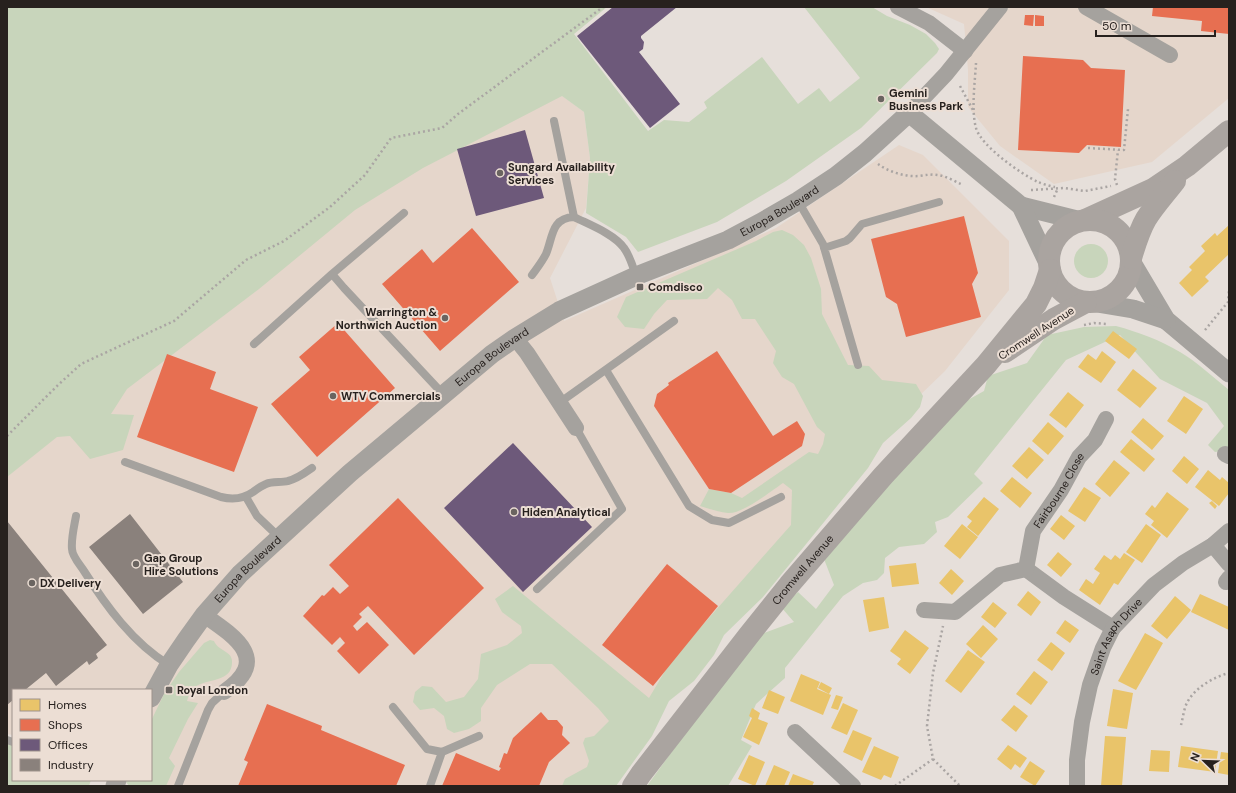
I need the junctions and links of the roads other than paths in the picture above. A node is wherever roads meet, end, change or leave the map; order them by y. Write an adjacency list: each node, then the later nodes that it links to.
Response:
1 (898, 7): 4 (street)
2 (1000, 7): 4 (street, Europa Boulevard)
3 (1086, 7): 5 (street)
4 (971, 54): 6 (street, Europa Boulevard)
5 (1170, 55)
6 (909, 113): 10 (street, Europa Boulevard); 12 (street)
7 (554, 121): 14 (lane)
8 (1229, 131): 9 (main road)
9 (1187, 166): 15 (main road); 17 (main road)
10 (798, 201): 16 (lane); 21 (street, Europa Boulevard)
11 (939, 202): 16 (lane)
12 (1021, 206): 15 (street); 18 (street)
13 (404, 213): 19 (lane)
14 (574, 217): 20 (lane); 21 (lane)
15 (1083, 220): 17 (main road); 18 (main road)
16 (824, 248): 27 (lane)
17 (1131, 260): 22 (main road); 23 (street)
18 (1049, 268): 22 (main road); 28 (main road, Cromwell Avenue)
19 (332, 274): 26 (lane); 31 (lane)
20 (532, 275)
21 (636, 276): 25 (street, Europa Boulevard)
22 (1088, 302): 23 (street); 28 (main road, Cromwell Avenue)
23 (1166, 320): 30 (street)
24 (674, 321): 29 (lane)
25 (515, 338): 31 (street, Europa Boulevard); 32 (street)
26 (254, 344)
27 (858, 365)
28 (986, 365): 58 (main road, Cromwell Avenue)
29 (606, 370): 32 (lane); 38 (lane)
30 (1229, 373)
31 (443, 394): 41 (street, Europa Boulevard)
32 (559, 403): 34 (street)
33 (1106, 418): 44 (street, Fairbourne Close)
34 (576, 428): 45 (lane)
35 (125, 462): 37 (lane)
36 (312, 468): 37 (lane)
37 (246, 497): 41 (lane)
38 (781, 497)
39 (76, 516): 49 (lane)
40 (1229, 531): 42 (street, Saint Asaph Drive)
41 (279, 537): 47 (street, Europa Boulevard)
42 (1213, 545): 43 (street); 48 (street, Saint Asaph Drive)
43 (1229, 564)
44 (1026, 569): 46 (street); 48 (street)
45 (537, 589)
46 (924, 610)
47 (204, 615): 49 (street, Europa Boulevard); 50 (street)
48 (1113, 628): 60 (street, Saint Asaph Drive)
49 (169, 665): 51 (street, Europa Boulevard)
50 (224, 692): 56 (lane)
51 (152, 696)
52 (393, 707): 55 (lane)
53 (795, 732): 59 (street)
54 (479, 736): 55 (lane)
55 (442, 752): 57 (lane)
56 (178, 786)
57 (430, 786)
58 (633, 786)
59 (853, 786)
60 (1077, 786)

